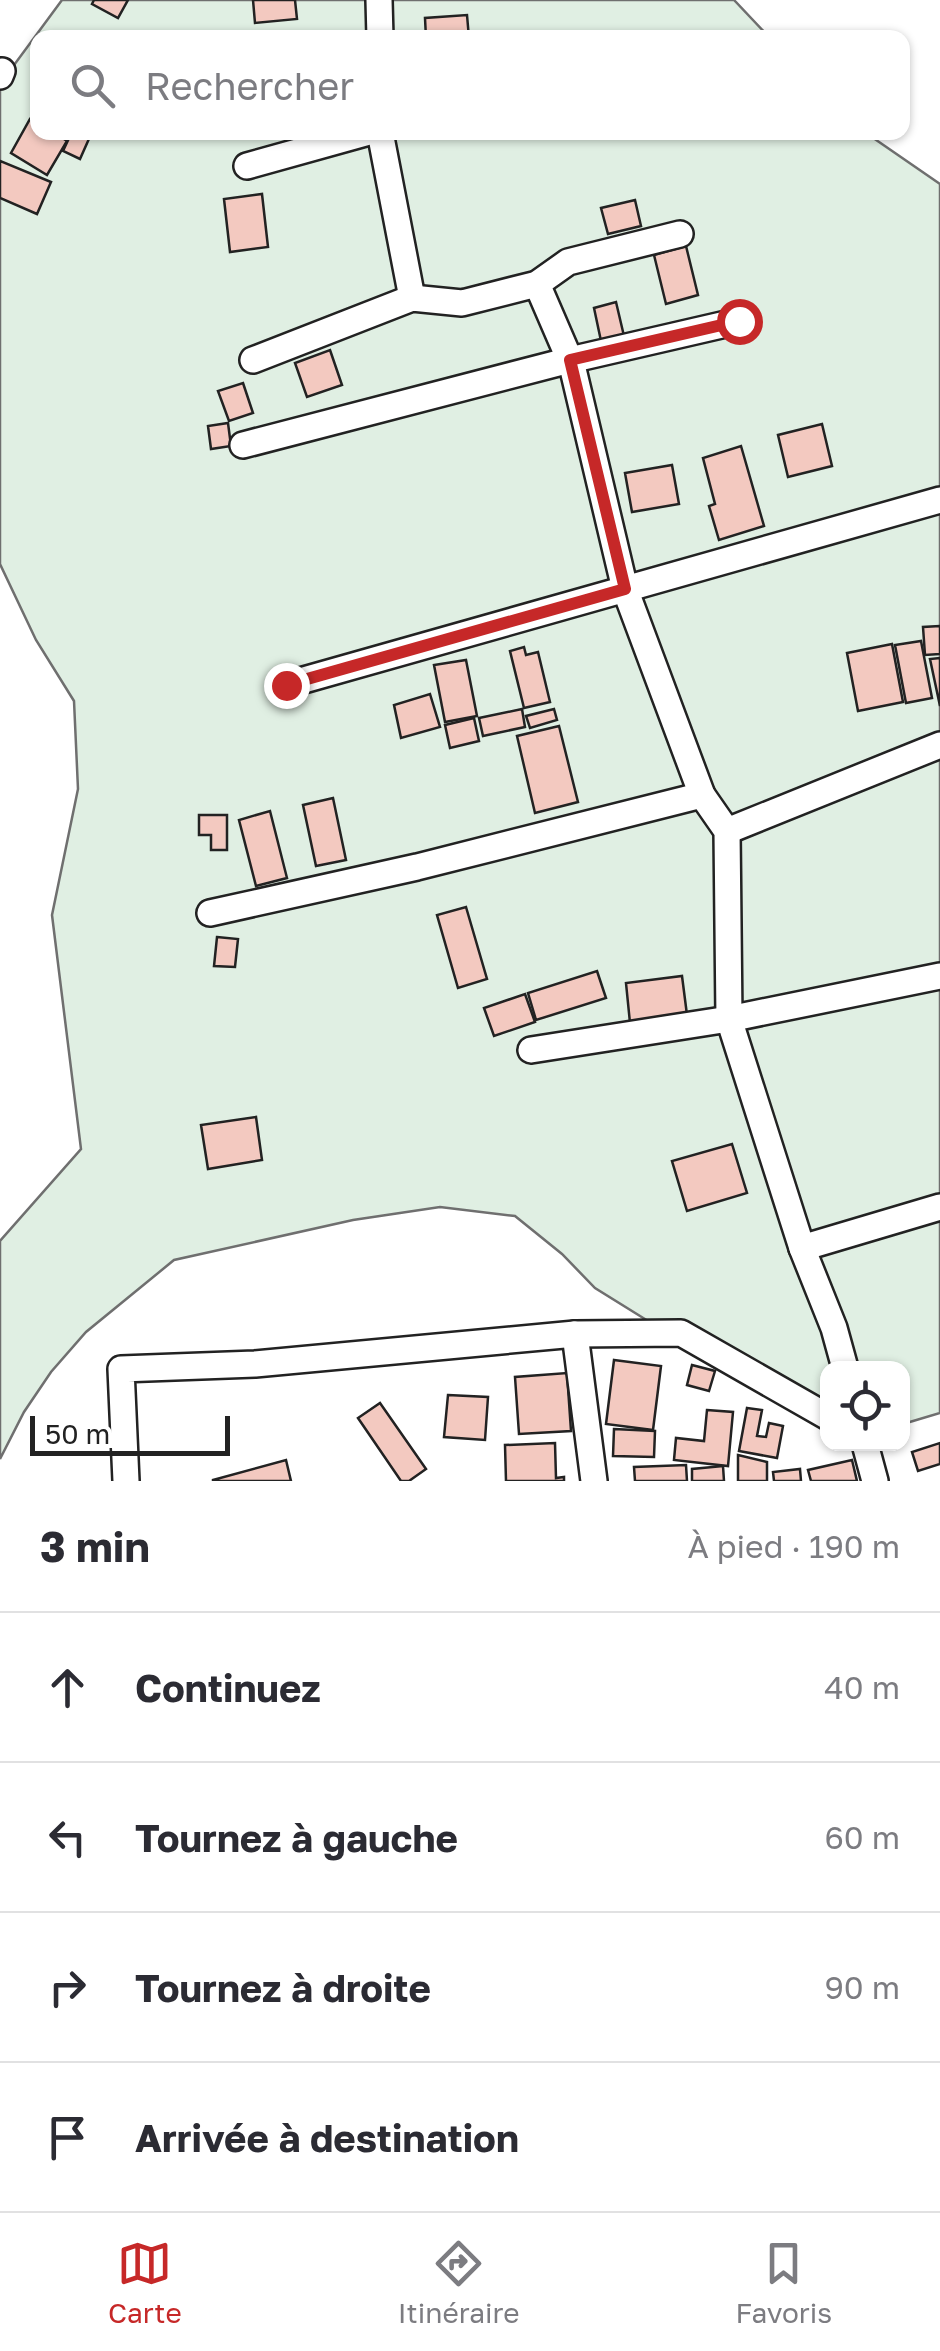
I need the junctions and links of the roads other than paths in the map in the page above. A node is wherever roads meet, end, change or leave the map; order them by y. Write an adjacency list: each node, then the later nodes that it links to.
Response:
1 (379, 0): 2 (street)
2 (380, 30)
3 (340, 140): 5 (street)
4 (382, 140): 8 (street)
5 (247, 166)
6 (680, 234): 7 (street)
7 (538, 284): 8 (street); 11 (street)
8 (412, 298): 10 (street)
9 (739, 321): 11 (street)
10 (253, 360)
11 (570, 360): 12 (street); 14 (street)
12 (243, 445)
13 (940, 500): 14 (street)
14 (625, 589): 15 (street); 17 (street)
15 (286, 685)
16 (940, 744): 18 (street)
17 (702, 795): 18 (street); 19 (street)
18 (726, 831): 21 (street)
19 (210, 913)
20 (940, 976): 21 (street)
21 (730, 1019): 22 (street); 24 (street)
22 (532, 1050)
23 (940, 1208): 24 (street)
24 (802, 1248): 26 (street)
25 (575, 1334): 27 (street); 29 (street); 30 (street)
26 (843, 1361)
27 (820, 1411)
28 (867, 1451): 31 (street)
29 (126, 1481)
30 (594, 1481)
31 (876, 1481)

